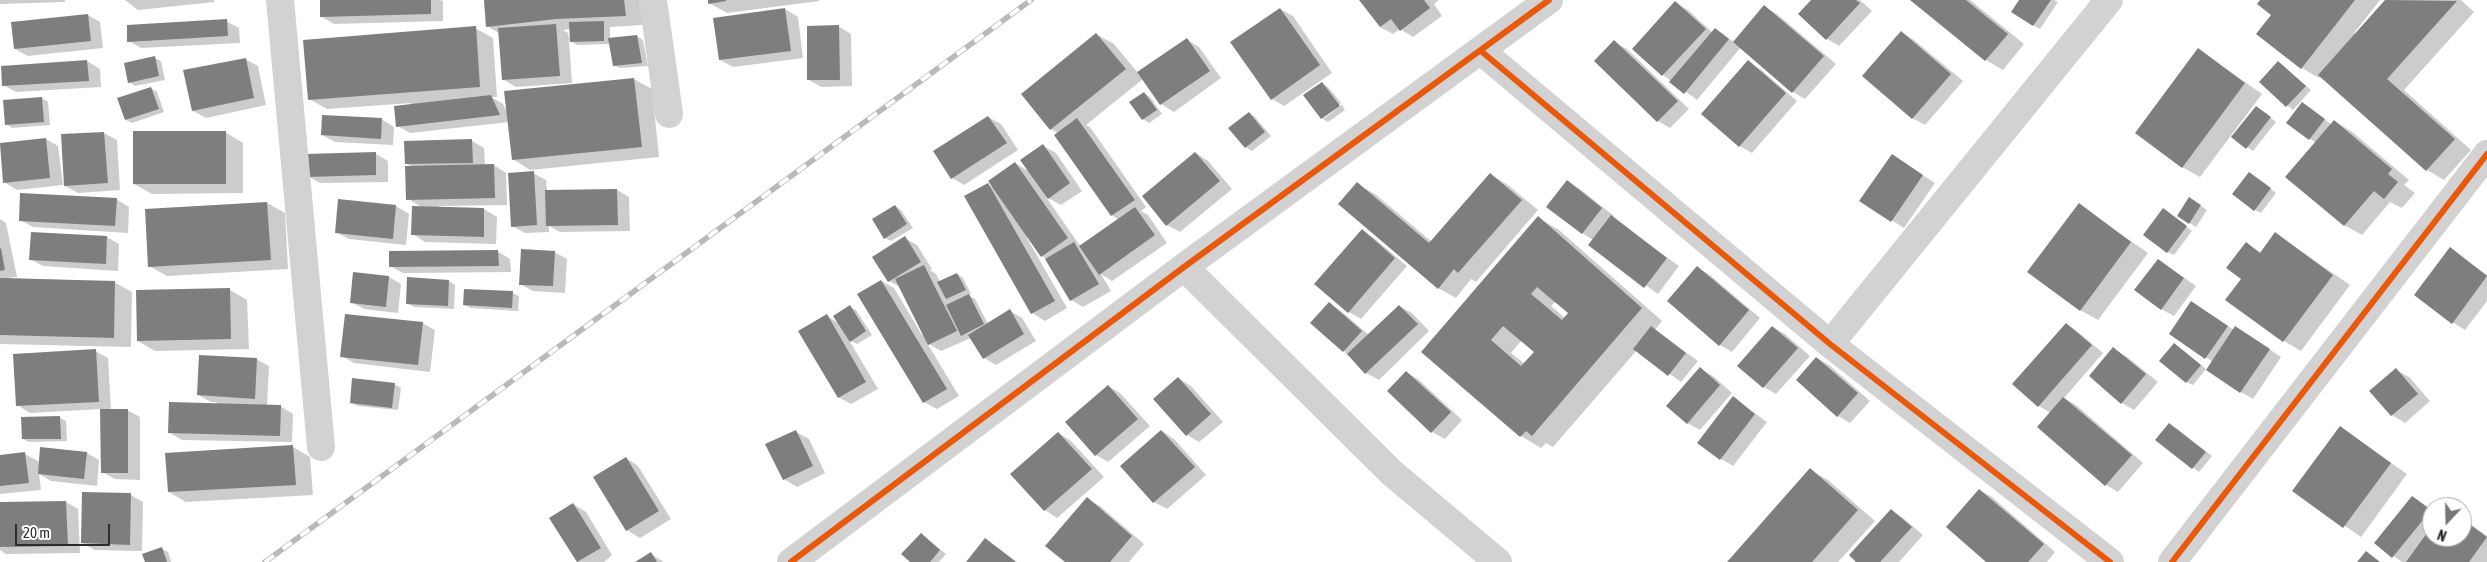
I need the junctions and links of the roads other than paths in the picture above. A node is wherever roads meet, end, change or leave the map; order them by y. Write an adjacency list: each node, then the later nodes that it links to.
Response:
1 (280, 0): 10 (street)
2 (654, 0): 6 (street)
3 (1549, 0): 5 (street)
4 (2109, 0): 9 (street)
5 (1481, 51): 8 (street); 9 (street)
6 (669, 114)
7 (2487, 154): 14 (street)
8 (1184, 266): 11 (street); 12 (street)
9 (1830, 344): 13 (street)
10 (321, 448)
11 (792, 562)
12 (1498, 562)
13 (2110, 562)
14 (2172, 562)

